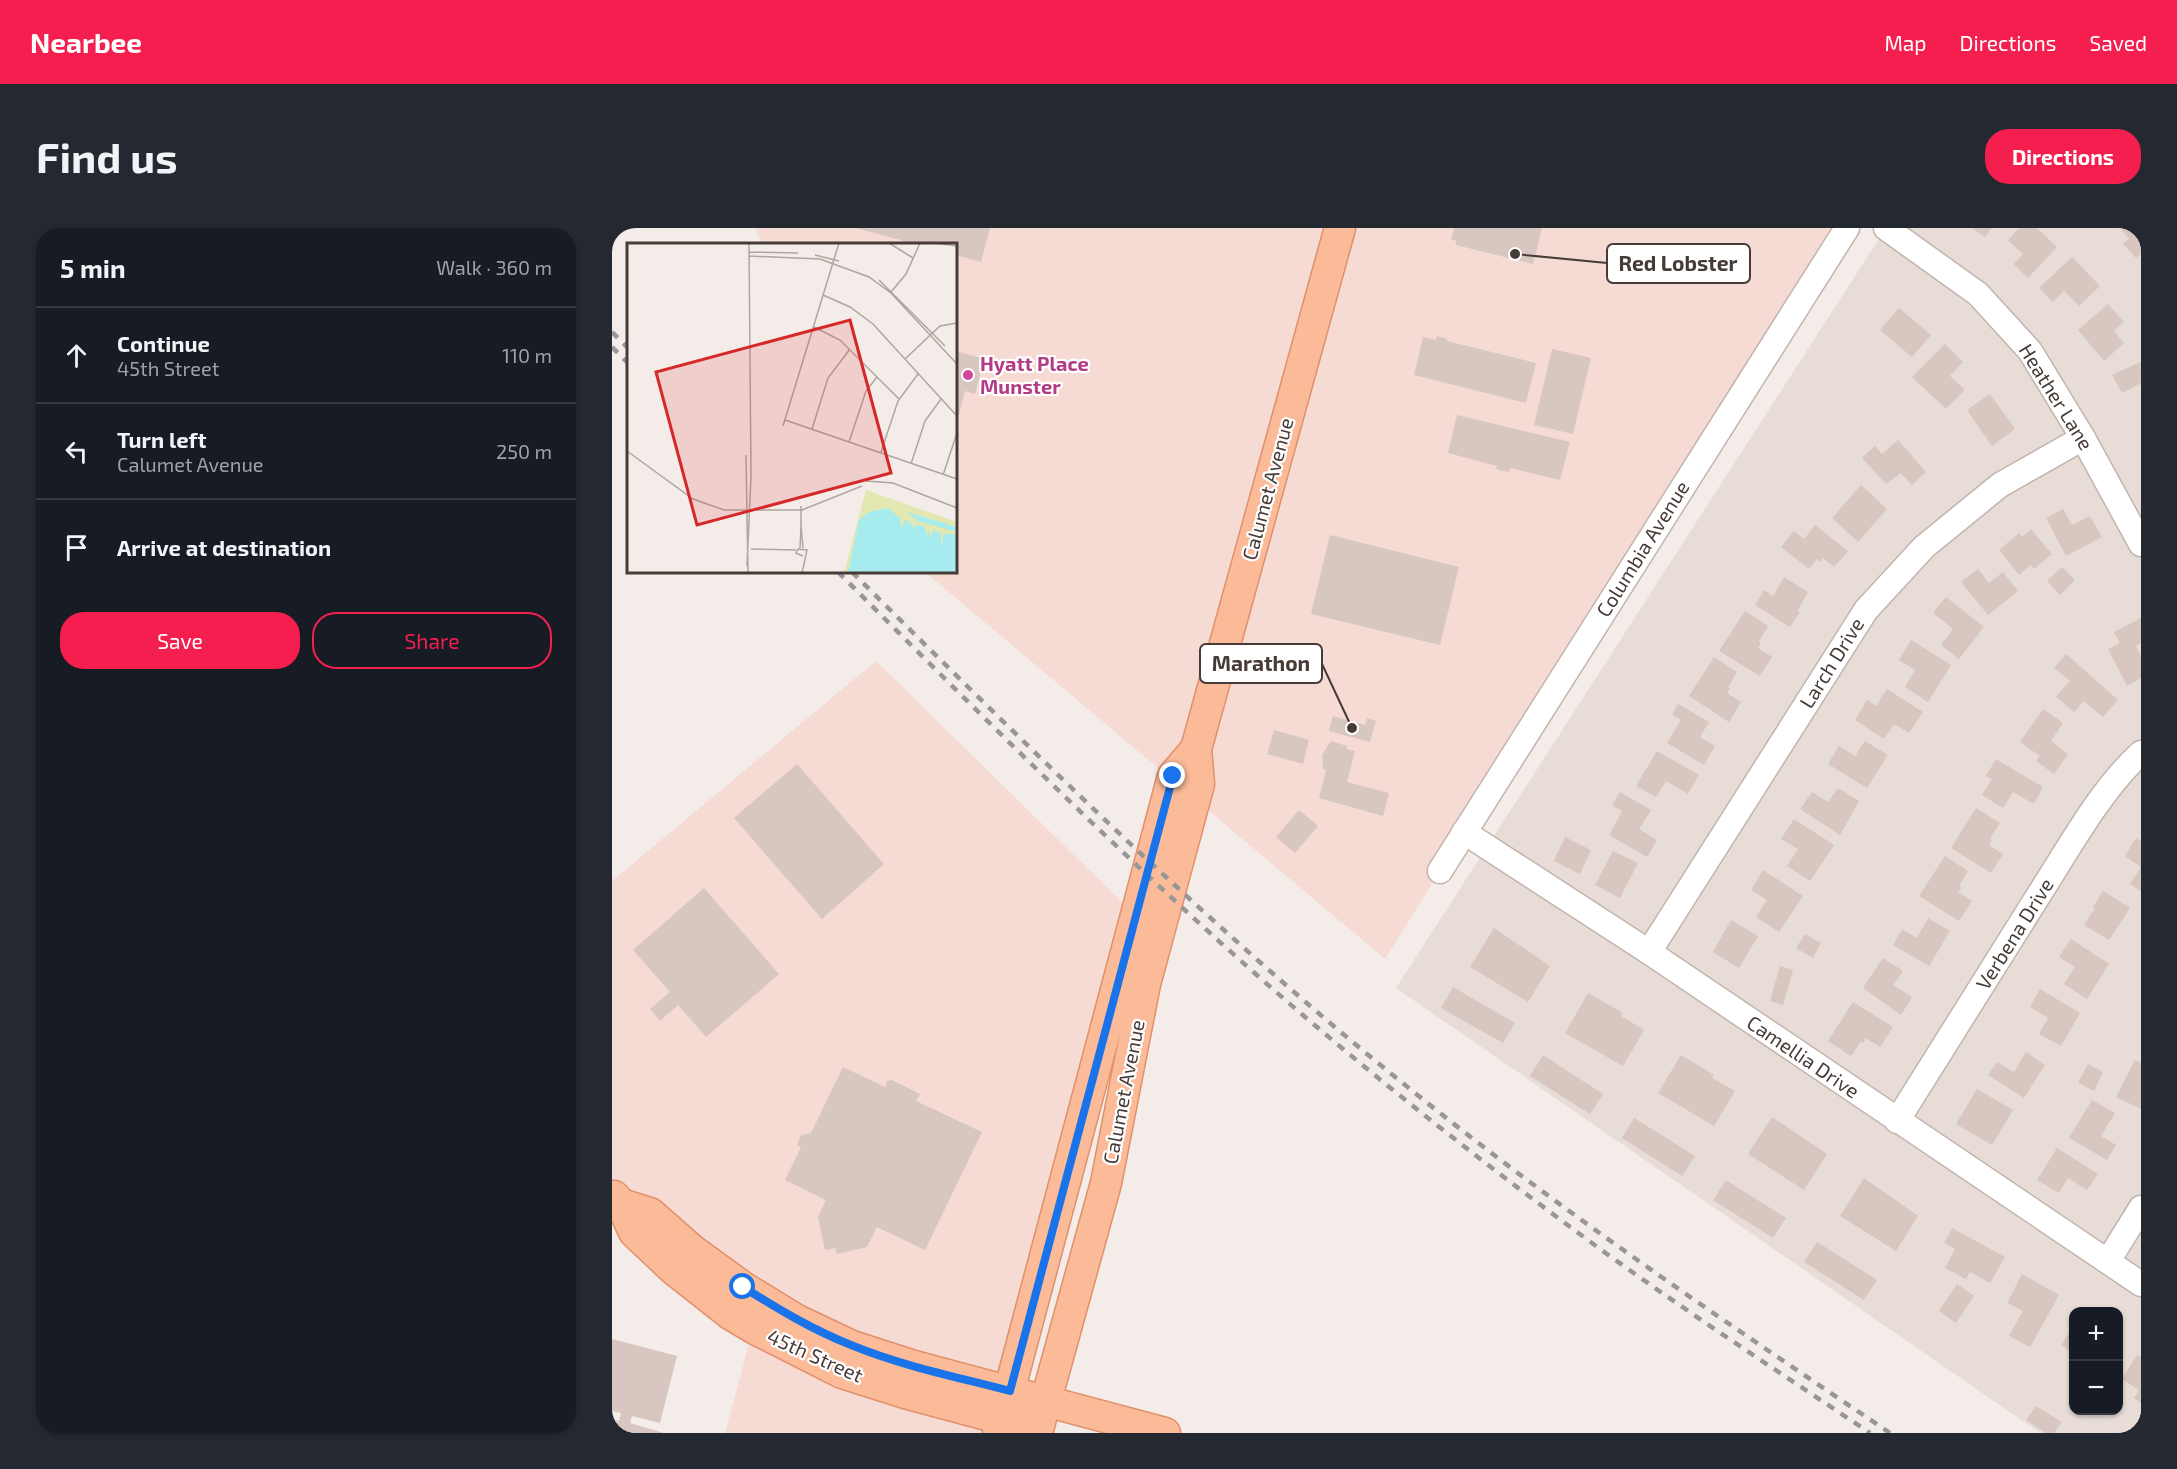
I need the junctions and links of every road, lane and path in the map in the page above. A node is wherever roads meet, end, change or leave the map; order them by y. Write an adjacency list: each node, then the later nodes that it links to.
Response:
1 (1340, 228): 6 (main road, Calumet Avenue)
2 (1846, 228): 8 (street, Columbia Avenue)
3 (1886, 228): 4 (street, Heather Lane)
4 (2083, 438): 5 (street, Heather Lane); 10 (street, Larch Drive)
5 (2141, 544)
6 (1196, 749): 16 (main road, Calumet Avenue); 17 (main road, Calumet Avenue)
7 (2141, 753): 11 (street, Verbena Drive)
8 (1464, 832): 9 (street, Columbia Avenue); 10 (street, Camellia Drive)
9 (1440, 871)
10 (1649, 952): 11 (street, Camellia Drive)
11 (1897, 1121): 14 (street, Camellia Drive)
12 (616, 1199): 16 (main road, 45th Street)
13 (2141, 1208): 14 (street)
14 (2108, 1261): 15 (street, Camellia Drive)
15 (2141, 1284)
16 (1003, 1414): 17 (main road, 45th Street)
17 (1044, 1424): 18 (main road, 45th Street)
18 (1165, 1433)

